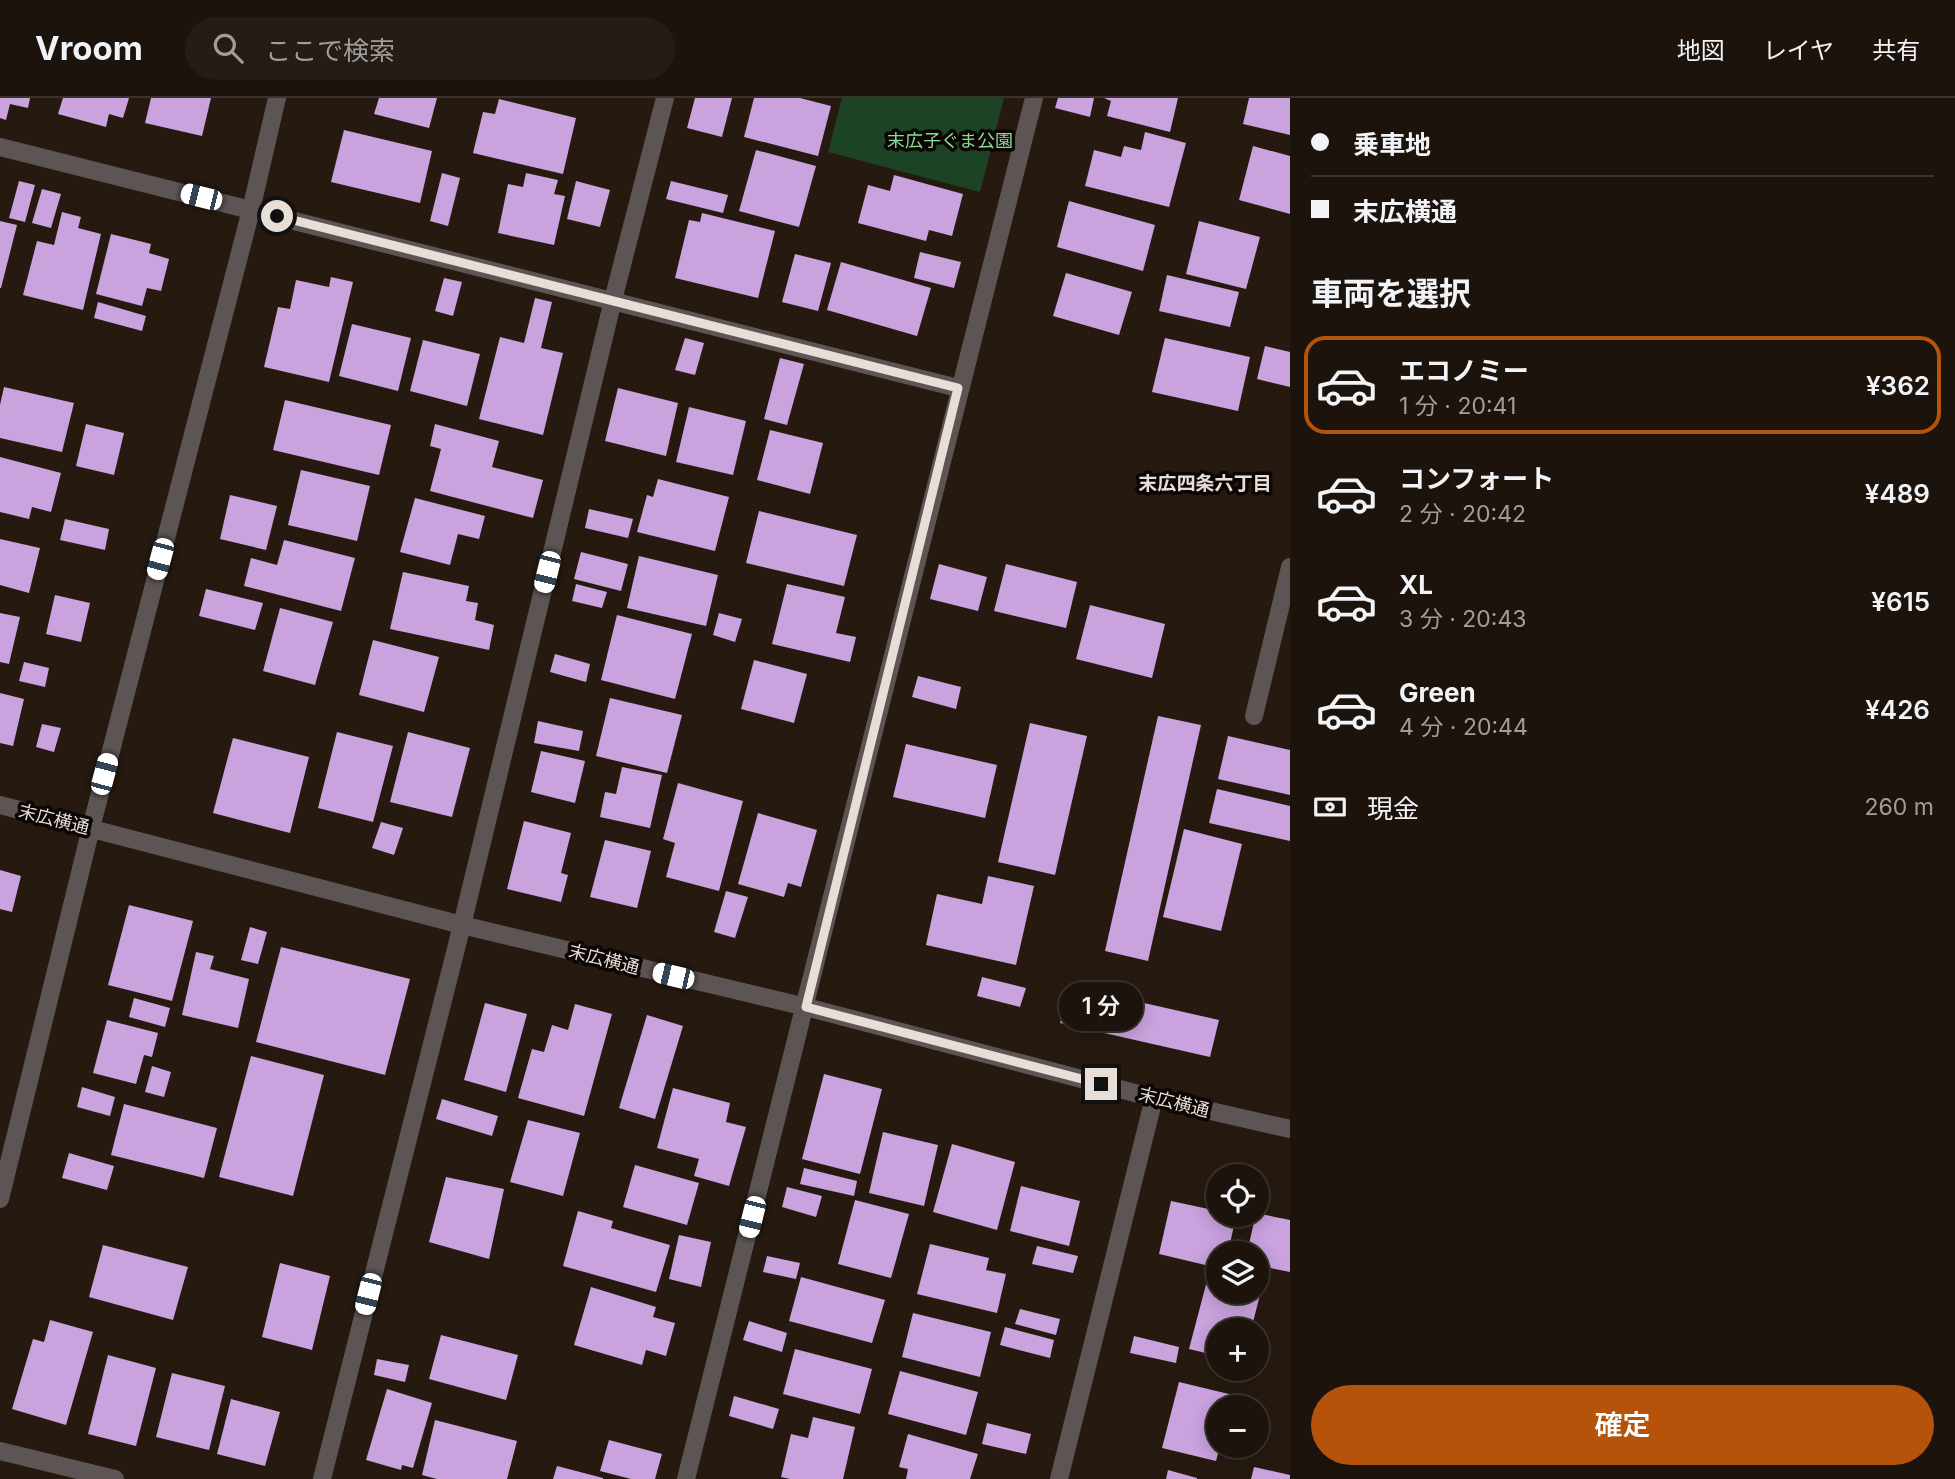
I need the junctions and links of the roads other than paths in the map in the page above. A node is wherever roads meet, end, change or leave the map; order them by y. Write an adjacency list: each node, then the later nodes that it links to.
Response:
1 (277, 98): 5 (street)
2 (665, 98): 6 (street)
3 (1034, 98): 7 (street)
4 (0, 147): 5 (street)
5 (251, 210): 6 (street); 11 (street)
6 (613, 300): 7 (street); 12 (street)
7 (958, 388): 13 (street)
8 (1290, 567): 9 (street)
9 (1254, 716)
10 (0, 805): 11 (street, 末広横通)
11 (90, 828): 12 (street, 末広横通); 16 (street)
12 (462, 925): 13 (street, 末広横通); 19 (street)
13 (806, 1007): 14 (street, 末広横通); 20 (street)
14 (1154, 1097): 15 (street, 末広横通); 21 (street)
15 (1290, 1129)
16 (0, 1199)
17 (0, 1451): 18 (street)
18 (115, 1479)
19 (321, 1479)
20 (686, 1479)
21 (1059, 1479)

